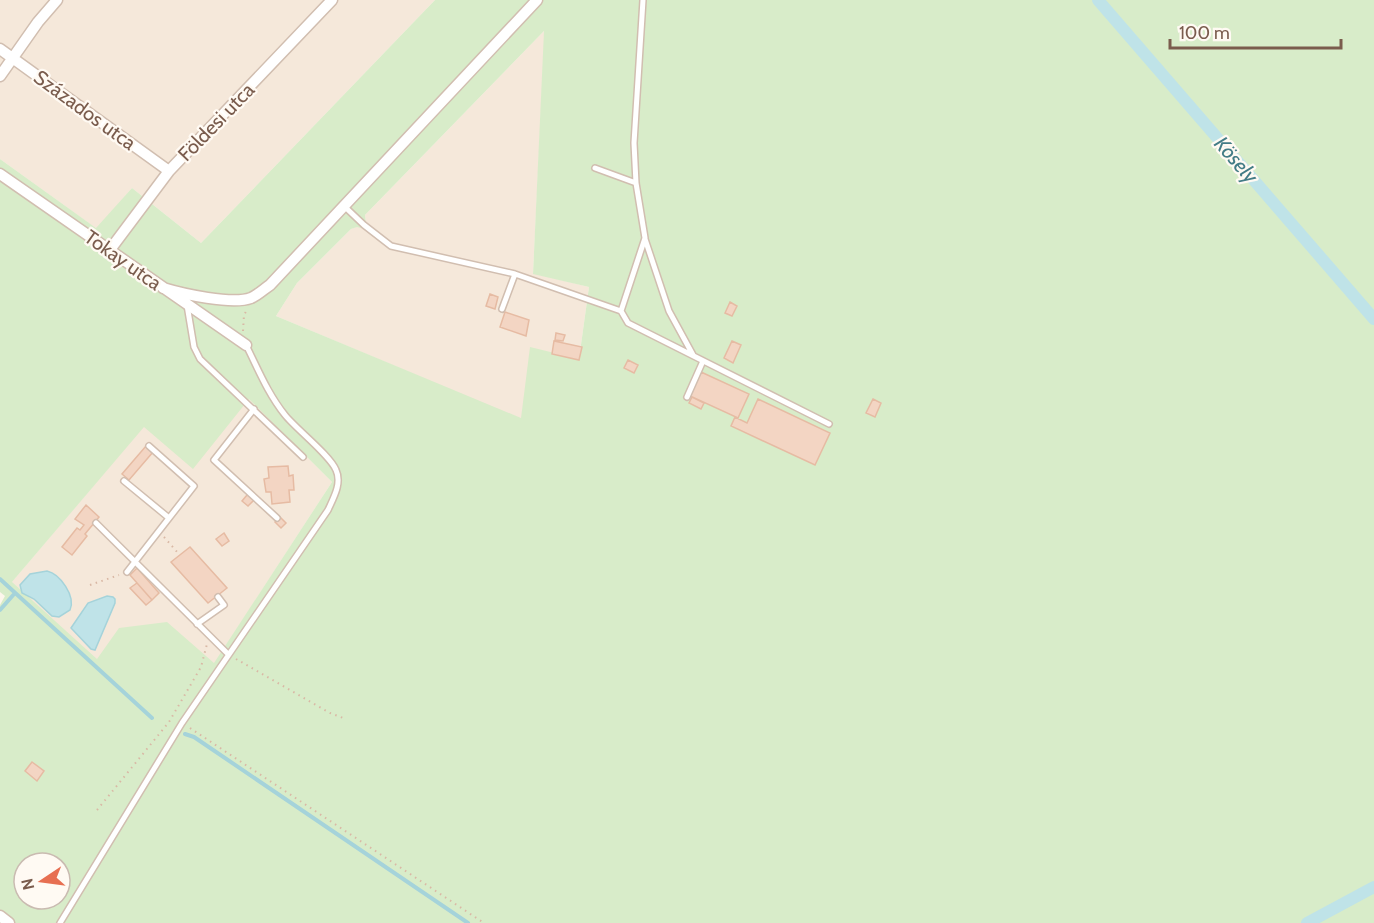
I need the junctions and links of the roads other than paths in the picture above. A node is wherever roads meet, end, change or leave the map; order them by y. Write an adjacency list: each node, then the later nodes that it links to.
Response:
1 (57, 0): 6 (street)
2 (332, 0): 9 (street, Földesi utca)
3 (537, 0): 12 (street)
4 (643, 0): 11 (lane)
5 (0, 50): 6 (street, Százados utca)
6 (12, 58): 7 (street); 9 (street, Százados utca)
7 (0, 76)
8 (595, 168): 11 (lane)
9 (170, 171): 14 (street, Földesi utca)
10 (0, 174): 14 (street, Tokay utca)
11 (636, 183): 13 (lane)
12 (344, 206): 15 (lane); 16 (street)
13 (645, 238): 19 (lane); 21 (lane)
14 (109, 251): 16 (street, Tokay utca)
15 (515, 274): 18 (lane); 19 (lane)
16 (163, 288): 17 (street, Tokay utca)
17 (187, 305): 20 (street, Tokay utca); 24 (lane)
18 (502, 309)
19 (621, 311): 21 (lane)
20 (246, 345): 36 (lane)
21 (694, 357): 22 (lane)
22 (703, 362): 23 (lane); 25 (lane)
23 (687, 397)
24 (254, 410): 27 (lane); 30 (lane)
25 (830, 424)
26 (149, 446): 29 (lane)
27 (303, 457)
28 (124, 481): 29 (lane)
29 (170, 518): 32 (lane)
30 (277, 518)
31 (96, 523): 32 (lane)
32 (135, 561): 33 (lane); 35 (lane)
33 (127, 572)
34 (218, 597): 35 (lane)
35 (197, 624): 36 (lane)
36 (228, 654): 39 (lane)
37 (0, 916): 38 (street)
38 (9, 923)
39 (60, 923)

